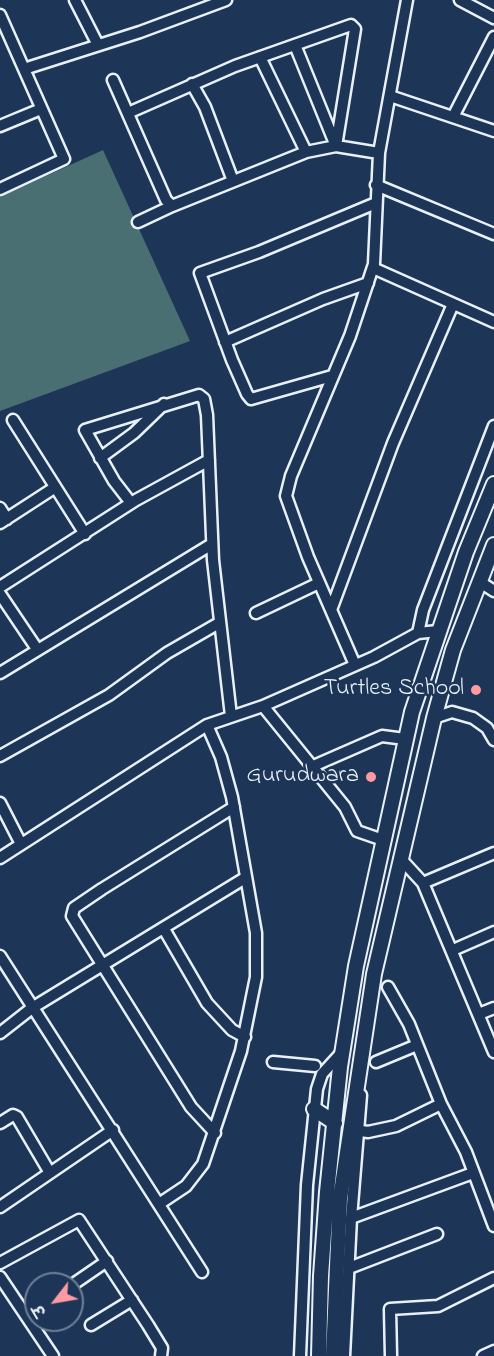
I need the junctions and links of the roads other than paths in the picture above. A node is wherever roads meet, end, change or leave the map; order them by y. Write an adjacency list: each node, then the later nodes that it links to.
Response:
1 (75, 0): 8 (street)
2 (226, 0): 8 (street)
3 (407, 0): 14 (street)
4 (460, 0): 6 (street)
5 (0, 15): 11 (street)
6 (494, 18)
7 (494, 37): 17 (street)
8 (98, 45): 11 (street)
9 (295, 45): 10 (street); 20 (street); 20 (street)
10 (260, 57): 13 (street); 21 (street)
11 (24, 69): 15 (street)
12 (112, 80): 16 (street)
13 (192, 84): 16 (street); 23 (street)
14 (390, 96): 17 (street); 22 (street)
15 (42, 109): 18 (street); 25 (street)
16 (128, 113): 27 (street)
17 (453, 117): 19 (street)
18 (0, 126)
19 (494, 131)
20 (336, 146): 21 (street); 22 (street)
21 (306, 152): 23 (street)
22 (379, 153): 24 (street)
23 (233, 181): 27 (street)
24 (376, 185): 26 (street); 29 (street)
25 (0, 189)
26 (376, 203): 30 (street); 34 (street)
27 (172, 206): 28 (street)
28 (138, 222)
29 (494, 234)
30 (373, 268): 31 (street); 32 (street)
31 (368, 283): 34 (street); 35 (street)
32 (453, 304): 33 (street); 54 (street)
33 (494, 322)
34 (225, 342): 35 (street)
35 (333, 376): 50 (street)
36 (165, 404): 39 (street); 39 (street); 40 (street)
37 (13, 420): 42 (street)
38 (494, 426): 58 (street)
39 (100, 458): 43 (street)
40 (209, 460): 43 (street); 47 (street)
41 (494, 484): 57 (main road)
42 (54, 488): 45 (street); 46 (street)
43 (131, 503): 46 (street)
44 (0, 508): 45 (street)
45 (4, 521)
46 (85, 534): 51 (street)
47 (212, 544): 56 (street); 59 (street)
48 (494, 545): 49 (main road)
49 (480, 582): 52 (street); 64 (main road)
50 (319, 583): 54 (street); 55 (street)
51 (0, 587)
52 (494, 591)
53 (0, 594): 59 (street)
54 (331, 610): 60 (street)
55 (256, 613)
56 (219, 623): 63 (street); 68 (street)
57 (438, 631): 58 (street); 66 (main road)
58 (418, 633): 60 (street)
59 (37, 649): 61 (street)
60 (355, 665): 62 (street)
61 (0, 673)
62 (263, 706): 63 (street); 69 (street)
63 (231, 716): 65 (street)
64 (434, 718): 67 (street); 76 (main road)
65 (207, 725): 71 (street); 73 (street)
66 (405, 739): 69 (street); 72 (main road)
67 (494, 740)
68 (0, 756)
69 (312, 767): 72 (street)
70 (0, 803): 73 (street)
71 (234, 807): 77 (street); 83 (street)
72 (383, 840): 91 (main road)
73 (21, 844): 75 (street)
74 (494, 854): 78 (street)
75 (0, 858)
76 (400, 858): 78 (street); 101 (main road)
77 (245, 878): 79 (street); 89 (street)
78 (423, 883): 81 (street)
79 (164, 929): 83 (street); 89 (street)
80 (494, 932): 81 (street)
81 (453, 950): 87 (street)
82 (0, 956): 85 (street)
83 (104, 964): 85 (street); 102 (street)
84 (388, 987): 90 (street)
85 (32, 1008): 88 (street); 100 (street)
86 (494, 1008): 87 (street)
87 (479, 1014): 92 (street)
88 (0, 1033)
89 (244, 1037): 102 (street)
90 (417, 1045): 94 (street); 96 (street)
91 (343, 1051): 97 (street); 99 (main road)
92 (494, 1052)
93 (273, 1062): 95 (street)
94 (376, 1062)
95 (315, 1066)
96 (441, 1104): 101 (street); 104 (street)
97 (315, 1108): 99 (main road); 123 (street)
98 (0, 1123): 103 (street)
99 (335, 1123): 105 (main road)
100 (113, 1130): 103 (street); 106 (street)
101 (354, 1130): 105 (main road); 108 (street)
102 (215, 1133): 106 (street)
103 (50, 1173): 107 (street)
104 (473, 1173): 108 (street); 109 (street)
105 (334, 1195): 124 (main road); 125 (main road)
106 (159, 1204): 114 (street)
107 (0, 1206)
108 (351, 1218): 113 (street)
109 (494, 1226)
110 (437, 1234): 113 (street)
111 (107, 1261): 112 (street); 116 (street); 118 (street)
112 (0, 1263)
113 (349, 1268): 126 (street)
114 (202, 1272)
115 (0, 1277): 121 (street)
116 (84, 1277)
117 (494, 1278): 127 (street)
118 (132, 1300): 119 (street); 122 (street)
119 (91, 1325)
120 (494, 1351): 128 (street)
121 (53, 1356)
122 (161, 1356)
123 (300, 1356)
124 (319, 1356)
125 (333, 1356)
126 (344, 1356)
127 (391, 1356)
128 (480, 1356)

